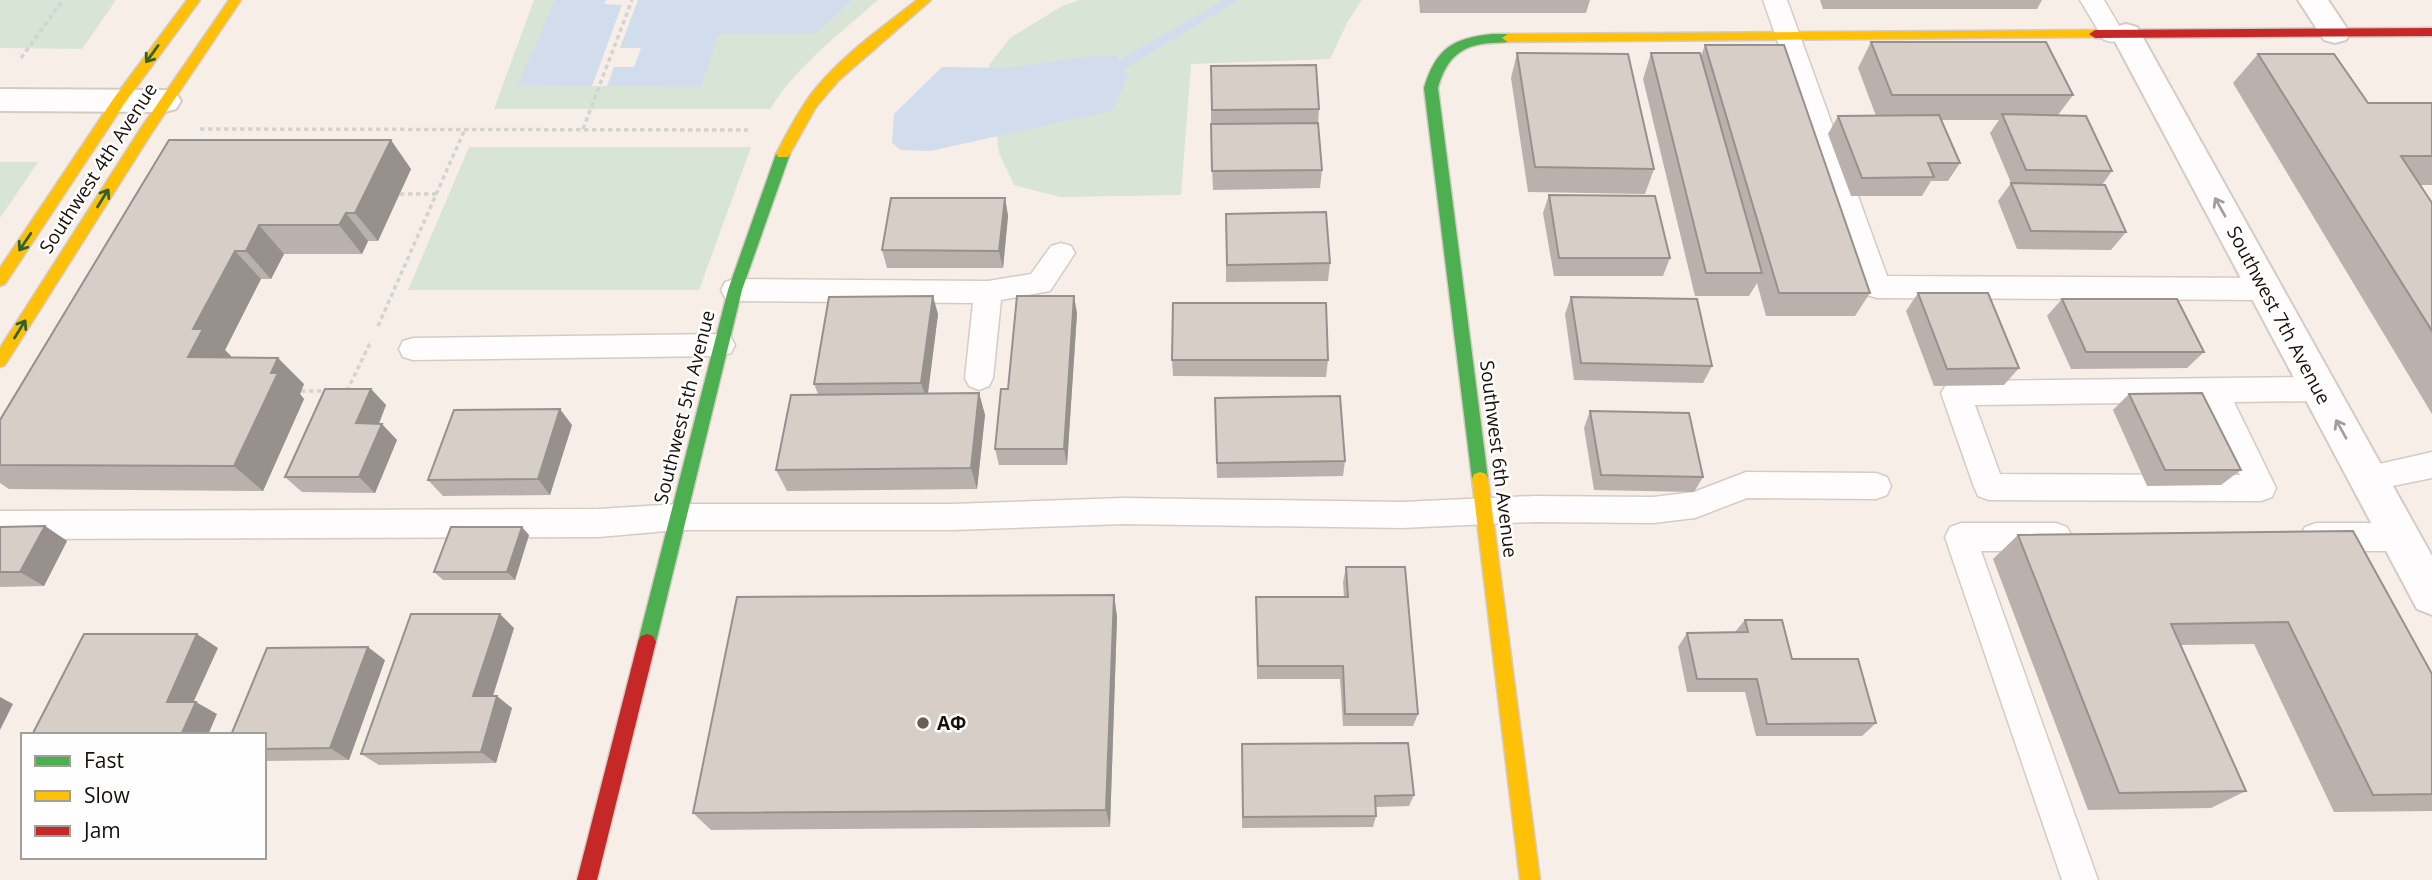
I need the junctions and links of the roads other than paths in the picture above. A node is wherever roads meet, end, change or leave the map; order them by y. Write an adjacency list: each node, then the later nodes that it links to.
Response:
1 (194, 0): 12 (street, Southwest 4th Avenue, one-way to 12)
2 (235, 0): 13 (street, Southwest 4th Avenue)
3 (925, 0): 17 (street, Southwest 5th Avenue)
4 (1775, 0): 10 (lane)
5 (2092, 0): 9 (lane)
6 (2313, 0): 8 (street)
7 (2432, 32): 8 (street)
8 (2335, 33): 9 (street)
9 (2119, 34): 10 (street); 16 (street, Southwest 7th Avenue, one-way to 9)
10 (1787, 36): 16 (lane); 28 (street, Southwest 6th Avenue)
11 (0, 100): 12 (street)
12 (119, 101): 13 (street); 15 (street, Southwest 4th Avenue, one-way to 15)
13 (165, 101): 21 (street, Southwest 4th Avenue, one-way to 13)
14 (1060, 253): 18 (lane)
15 (0, 280)
16 (2265, 289): 23 (street, Southwest 7th Avenue)
17 (735, 290): 18 (lane); 19 (street, Southwest 5th Avenue)
18 (988, 292): 22 (lane)
19 (721, 345): 20 (lane); 29 (street, Southwest 5th Avenue)
20 (413, 349)
21 (0, 362)
22 (979, 378)
23 (2319, 390): 24 (lane); 26 (street, Southwest 7th Avenue, one-way to 23)
24 (2214, 391): 24 (lane)
25 (2432, 465): 26 (lane)
26 (2368, 478): 33 (street, Southwest 7th Avenue)
27 (1876, 486): 28 (lane)
28 (1484, 510): 29 (lane); 36 (street, Southwest 6th Avenue)
29 (678, 517): 30 (lane); 35 (street, Southwest 5th Avenue)
30 (0, 525)
31 (2084, 537): 37 (lane)
32 (2290, 537): 33 (lane)
33 (2399, 537): 34 (street, Southwest 7th Avenue)
34 (2432, 596)
35 (587, 880)
36 (1530, 880)
37 (2080, 880)

